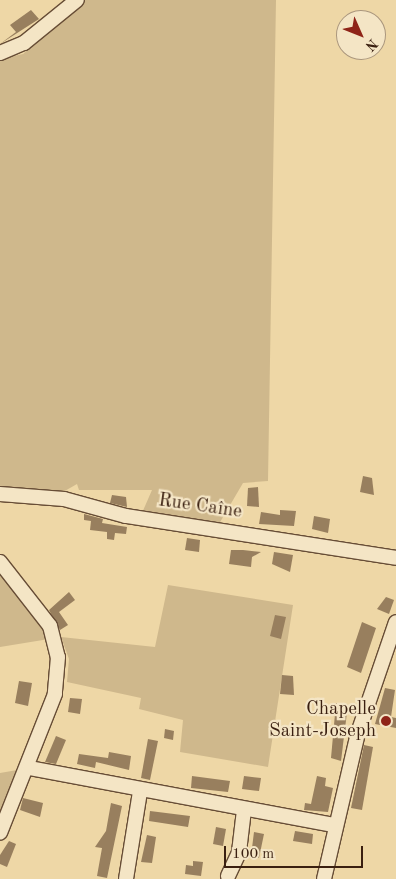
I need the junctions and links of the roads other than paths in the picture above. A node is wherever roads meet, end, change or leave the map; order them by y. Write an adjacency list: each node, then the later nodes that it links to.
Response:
1 (77, 0): 2 (street)
2 (0, 53)
3 (0, 494): 4 (street, Rue Caîne)
4 (396, 558)
5 (0, 562): 7 (street)
6 (396, 622): 10 (street)
7 (29, 768): 8 (street); 11 (street)
8 (140, 792): 9 (street); 13 (street)
9 (244, 810): 10 (street); 12 (street)
10 (335, 825): 14 (street)
11 (0, 833)
12 (228, 876)
13 (126, 879)
14 (324, 879)

